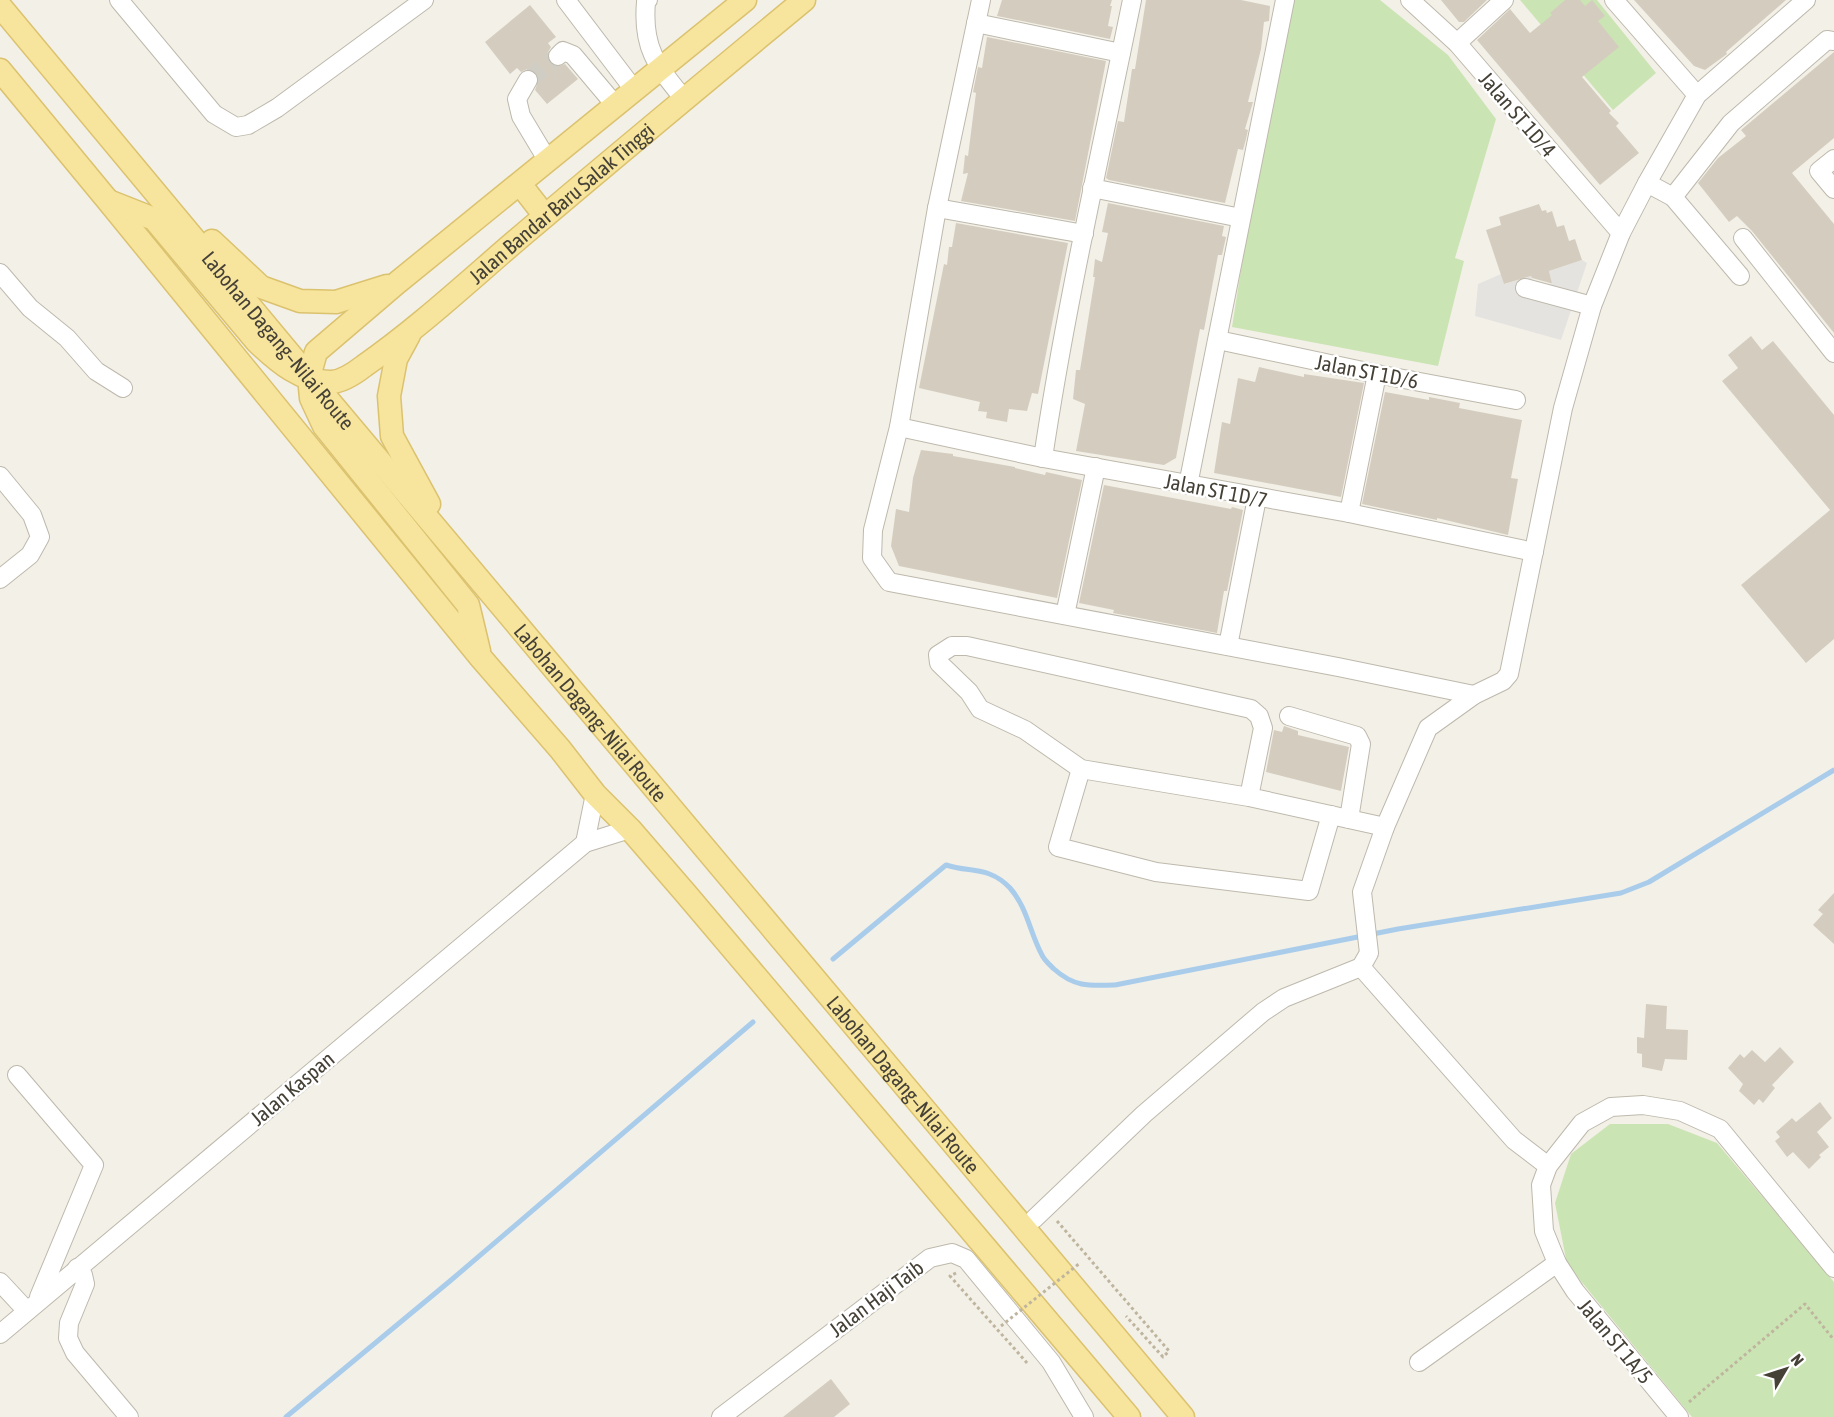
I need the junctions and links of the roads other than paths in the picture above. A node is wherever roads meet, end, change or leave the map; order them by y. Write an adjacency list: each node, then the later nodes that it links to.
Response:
1 (119, 0): 2 (street)
2 (424, 0)
3 (566, 0): 23 (street)
4 (745, 0): 21 (main road)
5 (804, 0): 25 (main road, Jalan Bandar Baru Salak Tinggi)
6 (981, 0): 15 (street)
7 (1132, 0): 18 (street)
8 (1285, 0): 38 (street)
9 (1410, 0): 17 (street, Jalan ST 1D/4)
10 (1504, 0): 17 (street)
11 (1614, 0): 24 (street)
12 (1805, 0): 24 (street)
13 (646, 1): 21 (street)
14 (0, 6): 31 (main road, Labohan Dagang–Nilai Route)
15 (976, 23): 18 (street); 36 (street)
16 (1834, 41): 34 (street)
17 (1457, 43): 39 (street, Jalan ST 1D/4)
18 (1121, 53): 32 (street)
19 (558, 56): 26 (street)
20 (0, 70): 35 (main road, Labohan Dagang–Nilai Route)
21 (660, 70): 23 (main road); 25 (street)
22 (528, 80): 28 (street)
23 (635, 91): 26 (main road)
24 (1697, 96): 29 (street)
25 (684, 99): 37 (main road, Jalan Bandar Baru Salak Tinggi)
26 (616, 106): 28 (main road)
27 (1834, 159): 33 (street)
28 (548, 161): 30 (main road)
29 (1647, 183): 34 (street); 39 (street)
30 (520, 184): 37 (main road); 44 (main road)
31 (151, 186): 44 (main road); 51 (main road, Labohan Dagang–Nilai Route)
32 (1092, 188): 38 (street); 40 (street)
33 (1834, 189)
34 (1673, 197): 43 (street)
35 (110, 202): 51 (main road); 66 (main road, Labohan Dagang–Nilai Route)
36 (937, 208): 40 (street); 54 (street)
37 (544, 216): 47 (main road, Jalan Bandar Baru Salak Tinggi)
38 (1241, 218): 48 (street)
39 (1621, 233): 46 (street)
40 (1084, 234): 55 (street)
41 (1743, 238): 49 (street)
42 (0, 273): 52 (street)
43 (1740, 276)
44 (398, 282): 51 (main road)
45 (1526, 288): 46 (street)
46 (1592, 306): 61 (street)
47 (414, 326): 51 (main road, Jalan Bandar Baru Salak Tinggi); 63 (main road)
48 (1218, 340): 50 (street, Jalan ST 1D/6); 58 (street)
49 (1834, 353)
50 (1377, 374): 53 (street, Jalan ST 1D/6); 60 (street)
51 (309, 377): 63 (main road, Labohan Dagang–Nilai Route); 66 (main road)
52 (123, 388)
53 (1516, 400)
54 (899, 427): 55 (street, Jalan ST 1D/7); 64 (street)
55 (1043, 458): 56 (street, Jalan ST 1D/7)
56 (1096, 467): 58 (street, Jalan ST 1D/7); 64 (street)
57 (0, 476): 62 (street)
58 (1188, 485): 59 (street, Jalan ST 1D/7)
59 (1257, 498): 60 (street, Jalan ST 1D/7); 65 (street)
60 (1348, 513): 61 (street, Jalan ST 1D/7)
61 (1534, 552): 67 (street)
62 (0, 579)
63 (488, 589): 95 (main road, Labohan Dagang–Nilai Route)
64 (1065, 615): 65 (street)
65 (1228, 646): 67 (street)
66 (481, 658): 70 (main road, Labohan Dagang–Nilai Route)
67 (1474, 695): 74 (street)
68 (1289, 716): 73 (street)
69 (1081, 769): 71 (street); 71 (street); 72 (street)
70 (594, 794): 75 (main road, Labohan Dagang–Nilai Route); 76 (street)
71 (1249, 797): 72 (street)
72 (1331, 816): 73 (street)
73 (1349, 819): 74 (street)
74 (1385, 827): 77 (street)
75 (630, 830): 76 (street); 88 (main road, Labohan Dagang–Nilai Route)
76 (585, 843): 82 (street, Jalan Kaspan)
77 (1361, 967): 79 (street); 80 (street)
78 (17, 1075): 85 (street)
79 (1548, 1166): 81 (street, Jalan ST 1A/5); 83 (street)
80 (1040, 1214)
81 (1557, 1263): 87 (street); 89 (street, Jalan ST 1A/5)
82 (77, 1268): 85 (street, Jalan Kaspan); 90 (street)
83 (1834, 1268)
84 (0, 1282): 85 (street)
85 (32, 1306): 86 (street, Jalan Kaspan)
86 (0, 1334)
87 (1419, 1362)
88 (1085, 1366): 93 (street); 94 (main road, Labohan Dagang–Nilai Route)
89 (1678, 1415)
90 (129, 1417)
91 (721, 1417): 92 (street, Jalan Haji Taib)
92 (1084, 1417)
93 (1120, 1417)
94 (1129, 1417)
95 (1183, 1417)

